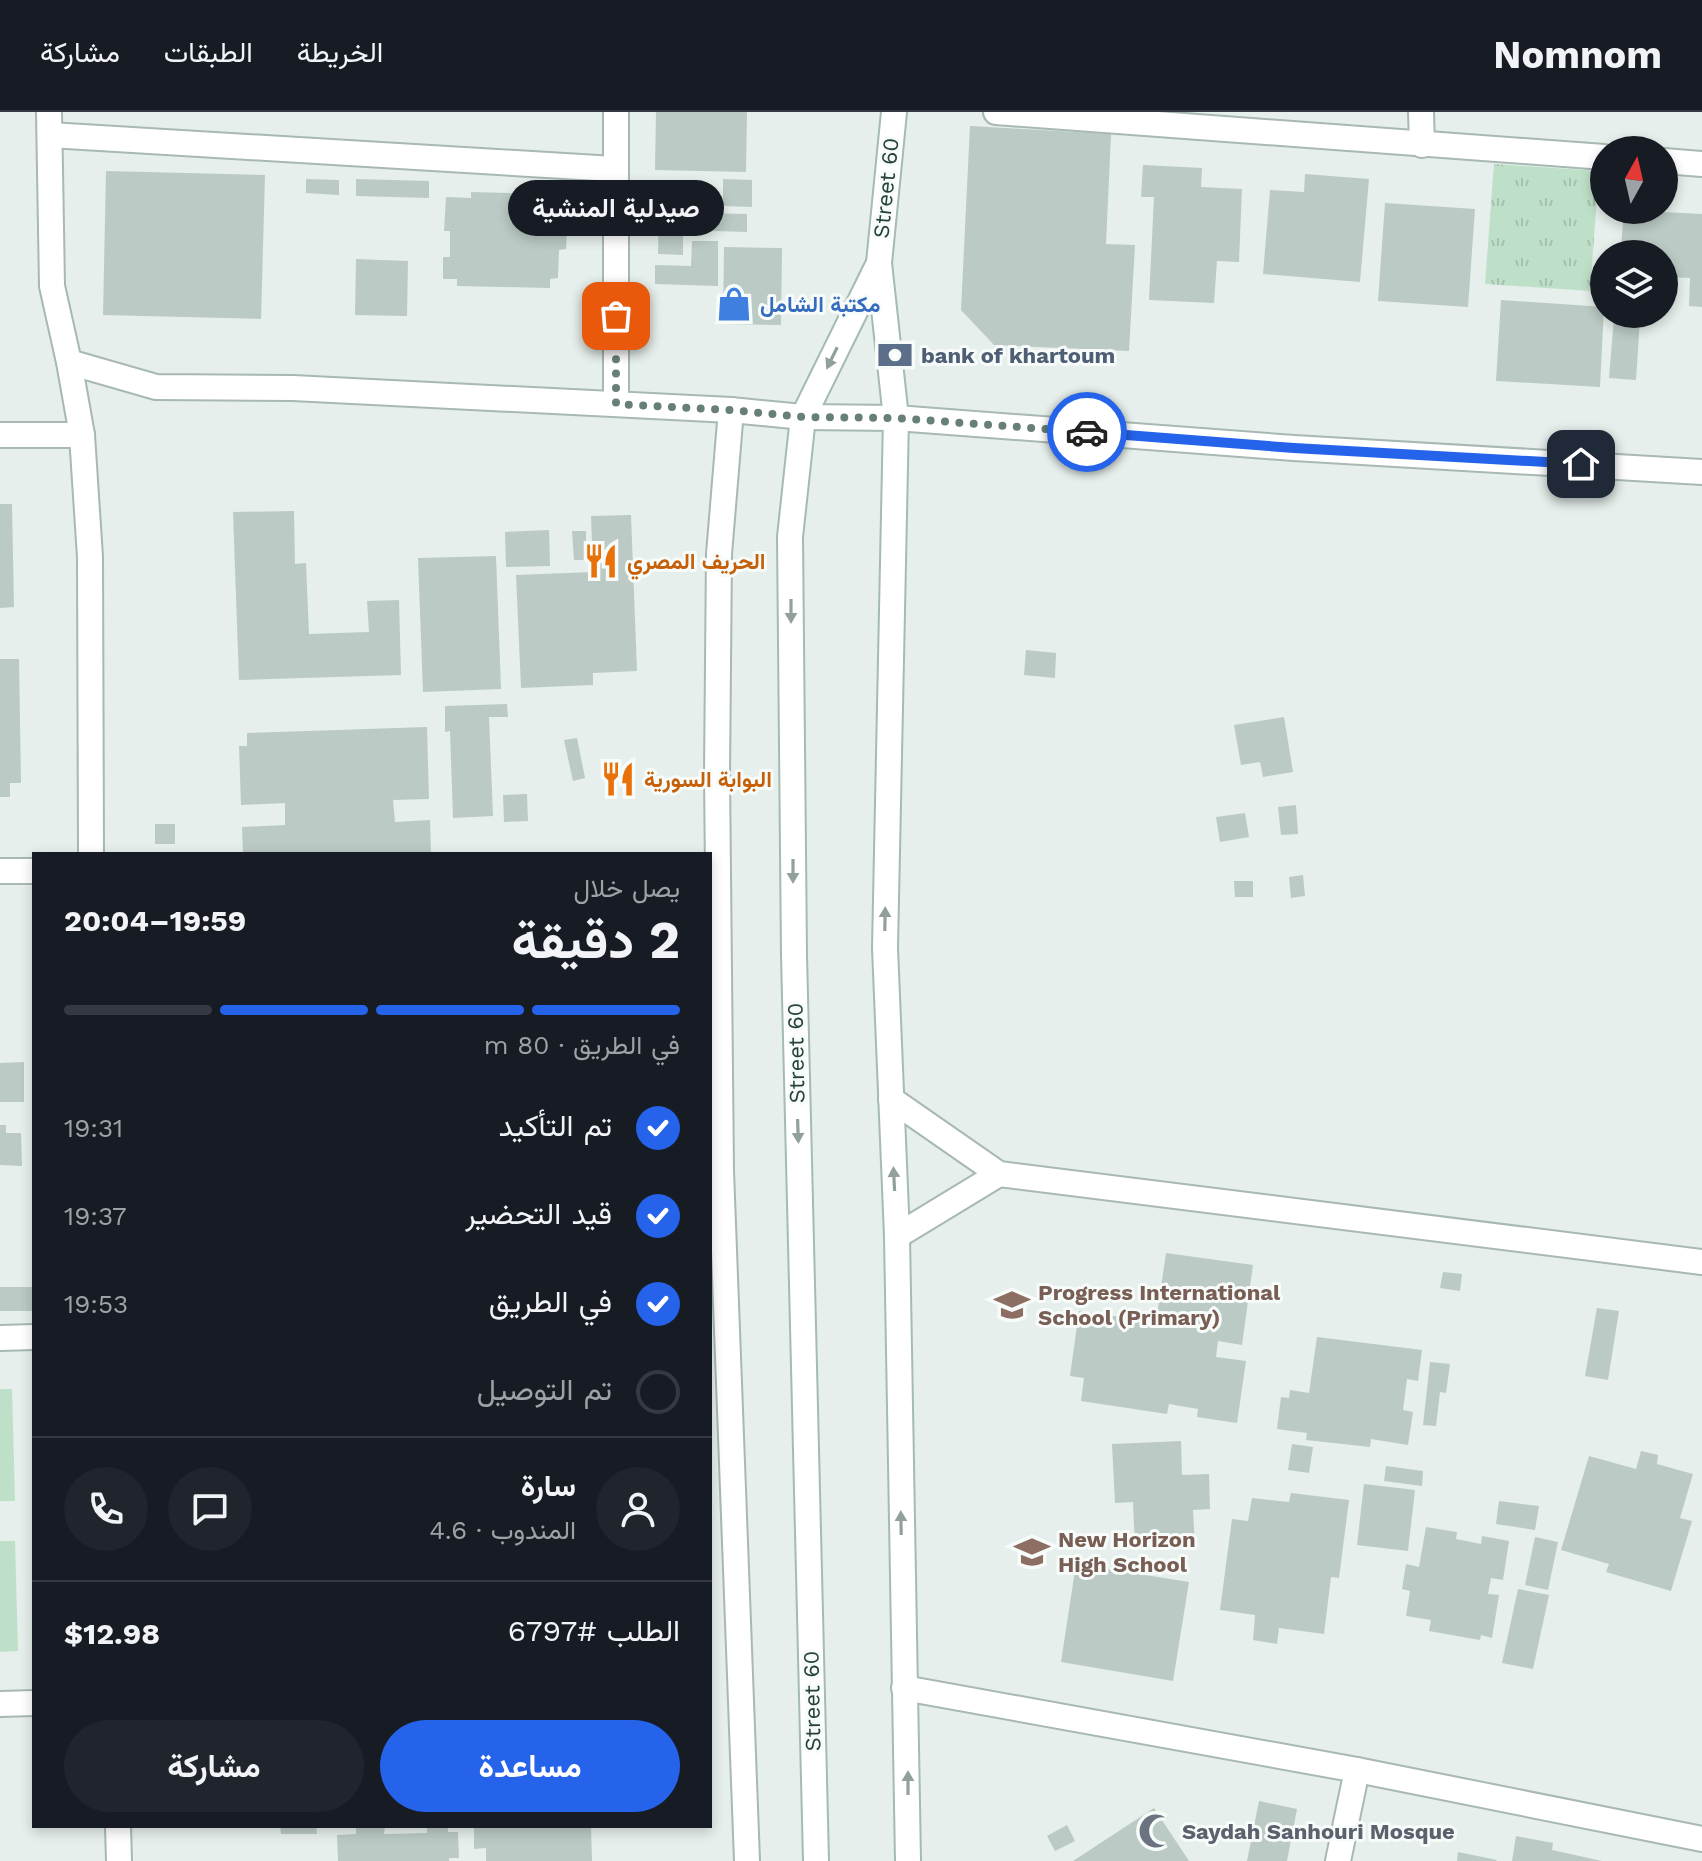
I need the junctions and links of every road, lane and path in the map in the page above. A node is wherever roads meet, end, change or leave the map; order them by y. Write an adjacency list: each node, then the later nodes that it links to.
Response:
1 (616, 112): 10 (street)
2 (894, 112): 11 (street, Street 60)
3 (996, 112): 6 (street)
4 (1421, 112): 6 (street)
5 (50, 124): 10 (street); 12 (street)
6 (1422, 145): 7 (street)
7 (1590, 156)
8 (1678, 162): 9 (street)
9 (1702, 164)
10 (614, 169): 13 (street)
11 (879, 263): 15 (street, Street 60, one-way to 15); 16 (street, Street 60)
12 (69, 362): 13 (street); 18 (street)
13 (616, 404): 14 (street)
14 (731, 410): 15 (street); 24 (street)
15 (803, 417): 16 (street); 38 (street, Street 60, one-way to 38)
16 (896, 418): 19 (street); 23 (street, Street 60, one-way to 16)
17 (0, 435): 18 (street)
18 (82, 435): 20 (street)
19 (1702, 472)
20 (91, 852)
21 (0, 871): 22 (street)
22 (32, 871)
23 (891, 1099): 25 (street); 26 (street, Street 60, one-way to 23)
24 (715, 1171): 37 (street)
25 (999, 1174): 26 (street); 27 (street)
26 (897, 1236): 30 (street, Street 60, one-way to 26)
27 (1702, 1262)
28 (32, 1337): 29 (street)
29 (0, 1338)
30 (904, 1688): 33 (street); 39 (street, Street 60, one-way to 30)
31 (32, 1703): 32 (street)
32 (0, 1704)
33 (1357, 1770): 35 (street); 40 (street)
34 (118, 1828): 36 (street)
35 (1702, 1839)
36 (119, 1861)
37 (747, 1861)
38 (816, 1861)
39 (908, 1861)
40 (1338, 1861)

